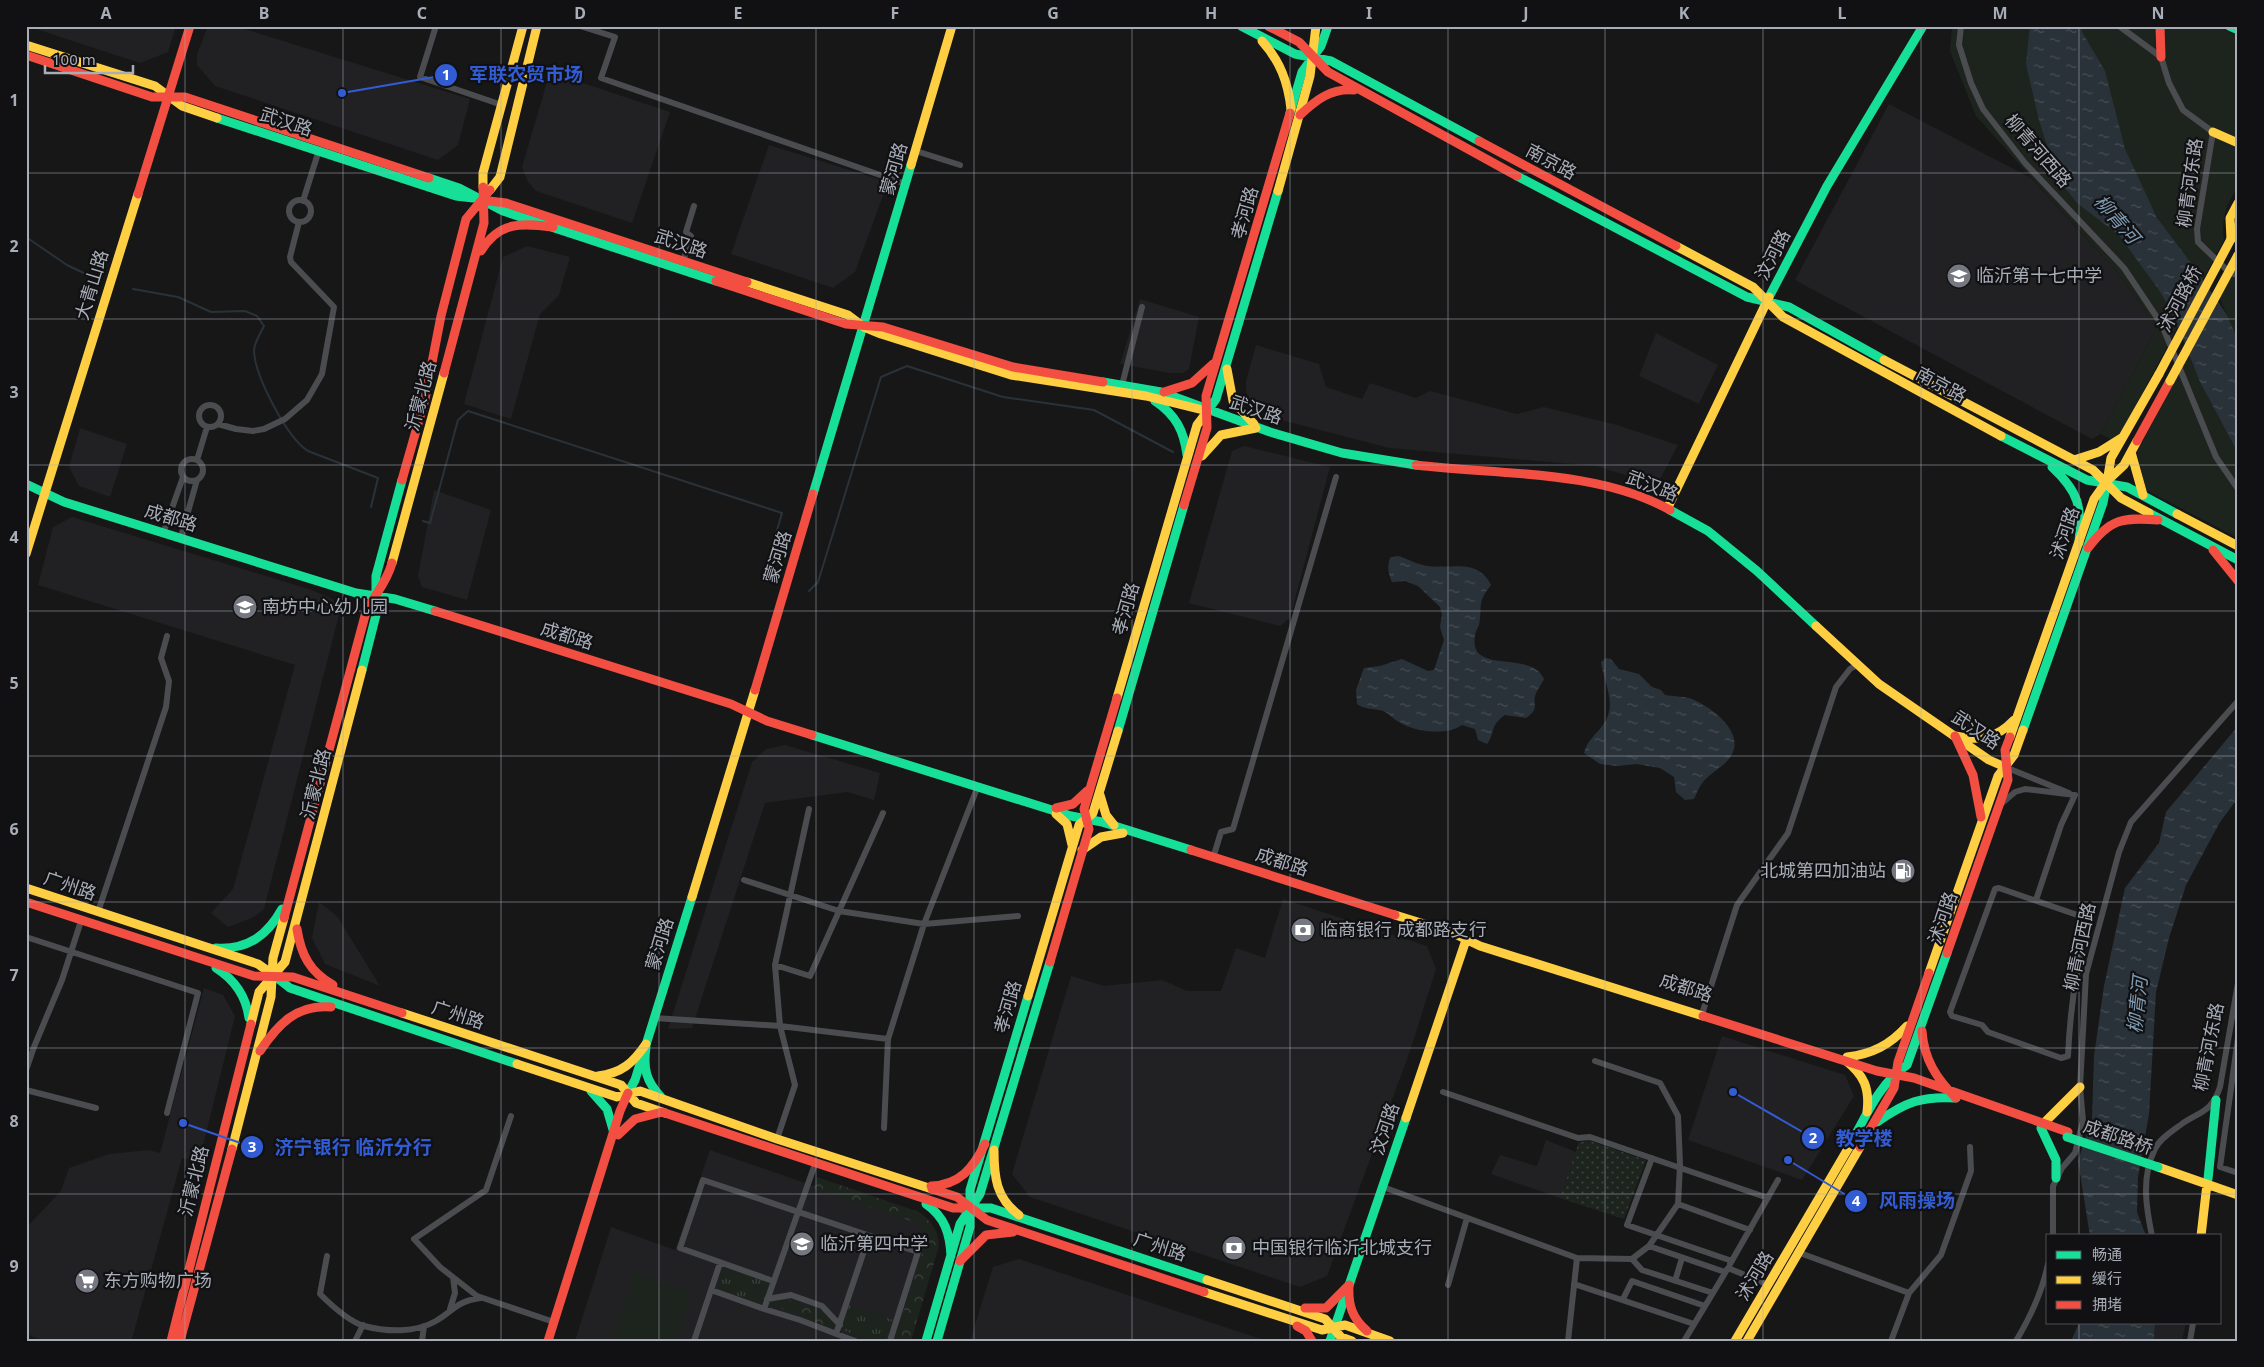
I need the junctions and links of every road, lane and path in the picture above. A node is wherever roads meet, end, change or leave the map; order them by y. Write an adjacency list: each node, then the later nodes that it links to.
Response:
1 (190, 26): 23 (main road, 大青山路)
2 (436, 26): 24 (street)
3 (523, 26): 24 (main road, 沂蒙北路)
4 (537, 26): 33 (main road, 沂蒙北路)
5 (580, 26): 32 (street)
6 (952, 26): 30 (main road, 蒙河路)
7 (1241, 26): 17 (main road, 南京路)
8 (1268, 26): 20 (main road, 南京路)
9 (1316, 26): 20 (main road, 孝河路)
10 (1328, 26): 20 (main road, 孝河路)
11 (1923, 26): 45 (main road, 汶河路)
12 (1961, 26): 70 (street, 柳青河西路)
13 (2118, 26): 21 (street)
14 (2160, 26): 21 (main road)
15 (2229, 26): 16 (main road)
16 (2238, 30)
17 (1254, 33): 20 (main road, 南京路); 25 (main road)
18 (26, 44): 23 (main road, 武汉路)
19 (26, 55): 23 (main road, 武汉路)
20 (1314, 57): 22 (main road, 南京路); 25 (main road, 孝河路); 26 (main road, 孝河路); 45 (main road, 南京路)
21 (2161, 57): 27 (street, 柳青河东路)
22 (1365, 92): 26 (main road); 45 (main road, 南京路)
23 (168, 96): 29 (main road, 武汉路); 33 (main road, 武汉路); 72 (main road, 大青山路)
24 (502, 105): 33 (main road, 沂蒙北路)
25 (1291, 109): 48 (main road, 孝河路)
26 (1300, 115): 49 (main road, 孝河路)
27 (2213, 132): 28 (main road); 44 (street, 柳青河东路)
28 (2238, 143)
29 (319, 150): 33 (main road, 武汉路); 34 (street)
30 (916, 151): 31 (street); 32 (main road, 蒙河路)
31 (960, 166)
32 (906, 184): 47 (main road, 蒙河路)
33 (483, 200): 39 (main road, 武汉路); 42 (main road, 武汉路); 43 (main road, 沂蒙北路); 85 (main road, 沂蒙北路)
34 (303, 201): 37 (street); 37 (street)
35 (2238, 203): 40 (main road)
36 (694, 206): 42 (street)
37 (299, 222): 55 (street)
38 (2238, 226): 40 (main road)
39 (553, 227): 43 (main road); 47 (main road, 武汉路)
40 (2231, 239): 50 (main road, 沭河路桥, bridge)
41 (2238, 255): 59 (main road, 沭河路, bridge)
42 (683, 261): 47 (main road, 武汉路)
43 (471, 272): 85 (main road, 沂蒙北路)
44 (2238, 275)
45 (1767, 303): 60 (main road, 南京路); 62 (main road, 南京路); 74 (main road, 汶河路)
46 (1142, 307): 51 (street)
47 (864, 327): 51 (main road, 武汉路); 53 (main road, 武汉路); 89 (main road, 蒙河路)
48 (1218, 358): 52 (main road); 54 (main road, 孝河路)
49 (1227, 364): 54 (main road, 孝河路); 57 (main road)
50 (2159, 374): 58 (main road, 沭河路)
51 (1122, 385): 52 (main road, 武汉路)
52 (1161, 392): 54 (main road, 武汉路)
53 (1146, 396): 54 (main road, 武汉路); 63 (main road)
54 (1208, 410): 57 (main road, 武汉路); 63 (main road, 孝河路); 64 (main road, 孝河路)
55 (218, 424): 56 (street); 56 (street)
56 (207, 427): 61 (street)
57 (1258, 428): 64 (main road); 74 (main road, 武汉路)
58 (2123, 437): 62 (main road); 68 (main road, 沭河路)
59 (2131, 452): 68 (main road, 沭河路); 73 (main road)
60 (2036, 454): 68 (main road, 南京路); 78 (main road)
61 (196, 460): 65 (street); 67 (street)
62 (2074, 460): 68 (main road, 南京路)
63 (1187, 461): 94 (main road, 孝河路)
64 (1197, 463): 95 (main road, 孝河路)
65 (183, 477): 67 (street); 76 (street)
66 (1336, 477): 106 (street)
67 (197, 480): 77 (street)
68 (2106, 482): 73 (main road, 南京路); 75 (main road, 南京路); 78 (main road, 沭河路); 81 (main road, 沭河路)
69 (26, 484): 72 (main road, 成都路)
70 (2238, 489)
71 (26, 490): 72 (main road, 成都路)
72 (46, 493): 76 (main road, 成都路); 82 (main road, 大青山路); 85 (main road, 成都路)
73 (2143, 496): 80 (main road, 南京路)
74 (1668, 507): 87 (main road, 武汉路)
75 (2165, 521): 79 (main road, 南京路); 81 (main road)
76 (165, 528): 77 (main road, 成都路)
77 (182, 533): 85 (main road, 成都路)
78 (2079, 543): 90 (main road, 沭河路)
79 (2207, 543): 83 (main road, 南京路); 84 (main road)
80 (2238, 546)
81 (2088, 548): 92 (main road, 沭河路)
82 (26, 554)
83 (2238, 560)
84 (2238, 581)
85 (375, 595): 89 (main road, 成都路); 109 (main road, 沂蒙北路); 118 (main road, 沂蒙北路)
86 (167, 636): 114 (street)
87 (1857, 665): 91 (main road, 武汉路); 129 (street)
88 (2238, 700): 145 (street, 柳青河西路)
89 (749, 712): 93 (main road, 成都路); 99 (main road, 成都路); 130 (main road, 蒙河路)
90 (2018, 714): 91 (main road); 92 (main road, 沭河路)
91 (1955, 736): 92 (main road, 武汉路); 102 (main road)
92 (2005, 767): 96 (street); 97 (main road, 沭河路); 102 (main road, 沭河路)
93 (978, 786): 99 (main road, 成都路); 117 (street)
94 (1091, 787): 99 (main road); 101 (main road, 孝河路)
95 (1100, 791): 101 (main road, 孝河路); 103 (main road)
96 (2075, 796): 97 (street); 111 (street)
97 (1999, 805): 133 (main road, 沭河路)
98 (809, 809): 110 (street)
99 (1053, 809): 101 (main road, 成都路); 104 (main road)
100 (882, 813): 113 (street)
101 (1086, 820): 103 (main road, 成都路); 104 (main road, 孝河路); 105 (main road, 孝河路)
102 (1982, 822): 131 (main road, 沭河路)
103 (1120, 830): 105 (main road); 106 (main road, 成都路); 120 (main road, 成都路)
104 (1072, 846): 164 (main road, 孝河路)
105 (1082, 850): 166 (main road, 孝河路)
106 (1213, 858): 120 (main road, 成都路)
107 (744, 880): 110 (street)
108 (26, 888): 114 (main road, 广州路)
109 (291, 893): 121 (main road); 125 (main road, 沂蒙北路)
110 (790, 895): 113 (street); 124 (street)
111 (2036, 900): 111 (street)
112 (26, 902): 116 (main road, 广州路)
113 (839, 911): 117 (street); 124 (street)
114 (98, 912): 121 (main road, 广州路)
115 (1018, 916): 117 (street)
116 (82, 921): 122 (street); 123 (main road, 广州路)
117 (924, 924): 136 (street)
118 (296, 926): 125 (main road, 沂蒙北路); 127 (main road)
119 (26, 937): 122 (street)
120 (1466, 940): 129 (main road, 成都路); 139 (main road, 成都路); 175 (main road, 汶河路)
121 (190, 943): 125 (main road, 广州路)
122 (72, 951): 141 (street); 155 (street)
123 (188, 955): 125 (main road, 广州路); 132 (main road)
124 (775, 964): 134 (street)
125 (272, 976): 127 (main road, 广州路); 128 (main road, 广州路); 132 (main road, 沂蒙北路); 138 (main road, 沂蒙北路)
126 (2238, 983): 152 (street, 柳青河东路)
127 (358, 999): 143 (main road, 广州路)
128 (352, 1010): 138 (main road); 144 (main road, 广州路)
129 (1703, 1011): 139 (main road, 成都路)
130 (654, 1018): 134 (street); 137 (main road, 蒙河路)
131 (1913, 1019): 139 (main road); 142 (main road, 沭河路)
132 (250, 1025): 231 (main road, 沂蒙北路)
133 (1922, 1025): 142 (main road, 沭河路); 148 (main road)
134 (780, 1026): 136 (street); 163 (street)
135 (2238, 1038): 170 (street)
136 (888, 1039): 160 (street)
137 (646, 1044): 143 (main road); 149 (main road, 蒙河路); 151 (main road)
138 (255, 1058): 231 (main road, 沂蒙北路)
139 (1846, 1059): 142 (main road, 成都路); 157 (main road)
140 (1595, 1061): 169 (street)
141 (26, 1070)
142 (1895, 1073): 148 (main road, 成都路); 150 (main road, 成都路); 157 (main road, 沭河路); 158 (main road, 沭河路)
143 (593, 1076): 149 (main road, 广州路)
144 (586, 1087): 149 (main road, 广州路); 161 (main road)
145 (2080, 1087): 159 (main road); 171 (street, 柳青河西路)
146 (26, 1090): 153 (street)
147 (1443, 1092): 167 (street)
148 (1949, 1092): 150 (main road); 159 (main road, 成都路)
149 (628, 1095): 151 (main road, 广州路); 154 (main road, 广州路); 161 (main road, 蒙河路)
150 (1956, 1098): 158 (main road); 159 (main road, 成都路)
151 (663, 1099): 163 (main road, 广州路)
152 (2216, 1100): 173 (main road); 188 (street, 柳青河东路)
153 (96, 1108)
154 (662, 1112): 161 (main road); 168 (main road, 广州路)
155 (167, 1113)
156 (511, 1116): 204 (street)
157 (1866, 1119): 210 (main road, 沭河路)
158 (1874, 1124): 193 (main road, 沭河路)
159 (2042, 1126): 162 (main road, 成都路); 171 (main road)
160 (884, 1128)
161 (616, 1134): 222 (main road, 蒙河路); 235 (main road, 蒙河路)
162 (2068, 1134): 173 (main road, 成都路桥, bridge)
163 (777, 1139): 174 (main road, 广州路)
164 (985, 1144): 174 (main road); 181 (main road, 孝河路)
165 (1970, 1147): 213 (street)
166 (994, 1150): 181 (main road, 孝河路); 184 (main road)
167 (1652, 1158): 169 (street); 190 (street)
168 (814, 1164): 178 (main road, 广州路); 182 (street)
169 (1680, 1168): 179 (street); 180 (street)
170 (2238, 1173)
171 (2056, 1178): 187 (street)
172 (1778, 1180): 179 (street)
173 (2208, 1182): 176 (main road); 177 (main road); 189 (main road)
174 (918, 1184): 181 (main road, 广州路)
175 (1383, 1187): 183 (street); 208 (main road, 汶河路)
176 (2238, 1190)
177 (2238, 1195)
178 (915, 1196): 181 (main road, 广州路); 195 (main road)
179 (1768, 1198): 185 (street)
180 (1678, 1204): 185 (street); 190 (street)
181 (971, 1208): 184 (main road, 广州路); 186 (main road, 广州路); 195 (main road, 孝河路); 199 (main road, 孝河路)
182 (798, 1212): 191 (street); 201 (street); 205 (street)
183 (1467, 1218): 196 (street); 209 (street)
184 (1028, 1221): 218 (main road, 广州路)
185 (1750, 1230): 200 (street)
186 (1024, 1233): 199 (main road); 221 (main road, 广州路)
187 (2053, 1234)
188 (2152, 1234)
189 (2202, 1234)
190 (1657, 1235): 192 (street); 200 (street)
191 (869, 1236): 226 (street); 238 (street)
192 (1649, 1246): 197 (street); 198 (street)
193 (1800, 1254): 213 (street); 248 (main road, 沭河路)
194 (327, 1256): 225 (street)
195 (951, 1256): 239 (main road, 孝河路)
196 (1577, 1258): 198 (street); 207 (street)
197 (1682, 1258): 202 (street); 206 (street)
198 (1632, 1259): 206 (street)
199 (960, 1261): 240 (main road, 孝河路)
200 (1732, 1261): 202 (street)
201 (720, 1263): 205 (street); 211 (street)
202 (1727, 1270): 210 (street); 212 (street)
203 (2046, 1272): 250 (street)
204 (453, 1277): 214 (street); 219 (street)
205 (773, 1281): 215 (street)
206 (1675, 1281): 212 (street)
207 (1574, 1284): 216 (street); 245 (street)
208 (1349, 1285): 218 (main road); 228 (main road, 汶河路); 230 (main road)
209 (1448, 1285)
210 (1769, 1285): 247 (main road, 沭河路)
211 (711, 1290): 220 (street); 236 (street)
212 (1713, 1293): 217 (street)
213 (1909, 1293): 249 (street)
214 (482, 1298): 219 (street); 222 (street)
215 (767, 1298): 220 (street); 226 (street)
216 (1623, 1299): 217 (street); 223 (street)
217 (1705, 1306): 223 (street)
218 (1288, 1307): 228 (main road, 广州路)
219 (450, 1309): 227 (street)
220 (764, 1309): 229 (street)
221 (1283, 1318): 228 (main road, 广州路); 241 (main road)
222 (554, 1322): 234 (main road, 蒙河路)
223 (1694, 1324): 246 (street)
224 (2193, 1324): 251 (street)
225 (363, 1325): 227 (street); 232 (street)
226 (840, 1325): 229 (street)
227 (424, 1326): 233 (street)
228 (1333, 1328): 230 (main road, 广州路); 242 (main road, 汶河路); 243 (main road, 广州路)
229 (836, 1334): 237 (street)
230 (1369, 1334): 244 (main road, 广州路)
231 (174, 1340)
232 (355, 1341)
233 (422, 1341)
234 (548, 1341)
235 (553, 1341)
236 (694, 1341)
237 (855, 1341)
238 (890, 1341)
239 (926, 1341)
240 (937, 1341)
241 (1312, 1341)
242 (1328, 1341)
243 (1352, 1341)
244 (1390, 1341)
245 (1568, 1341)
246 (1684, 1341)
247 (1735, 1341)
248 (1747, 1341)
249 (1891, 1341)
250 (2016, 1341)
251 (2190, 1341)

